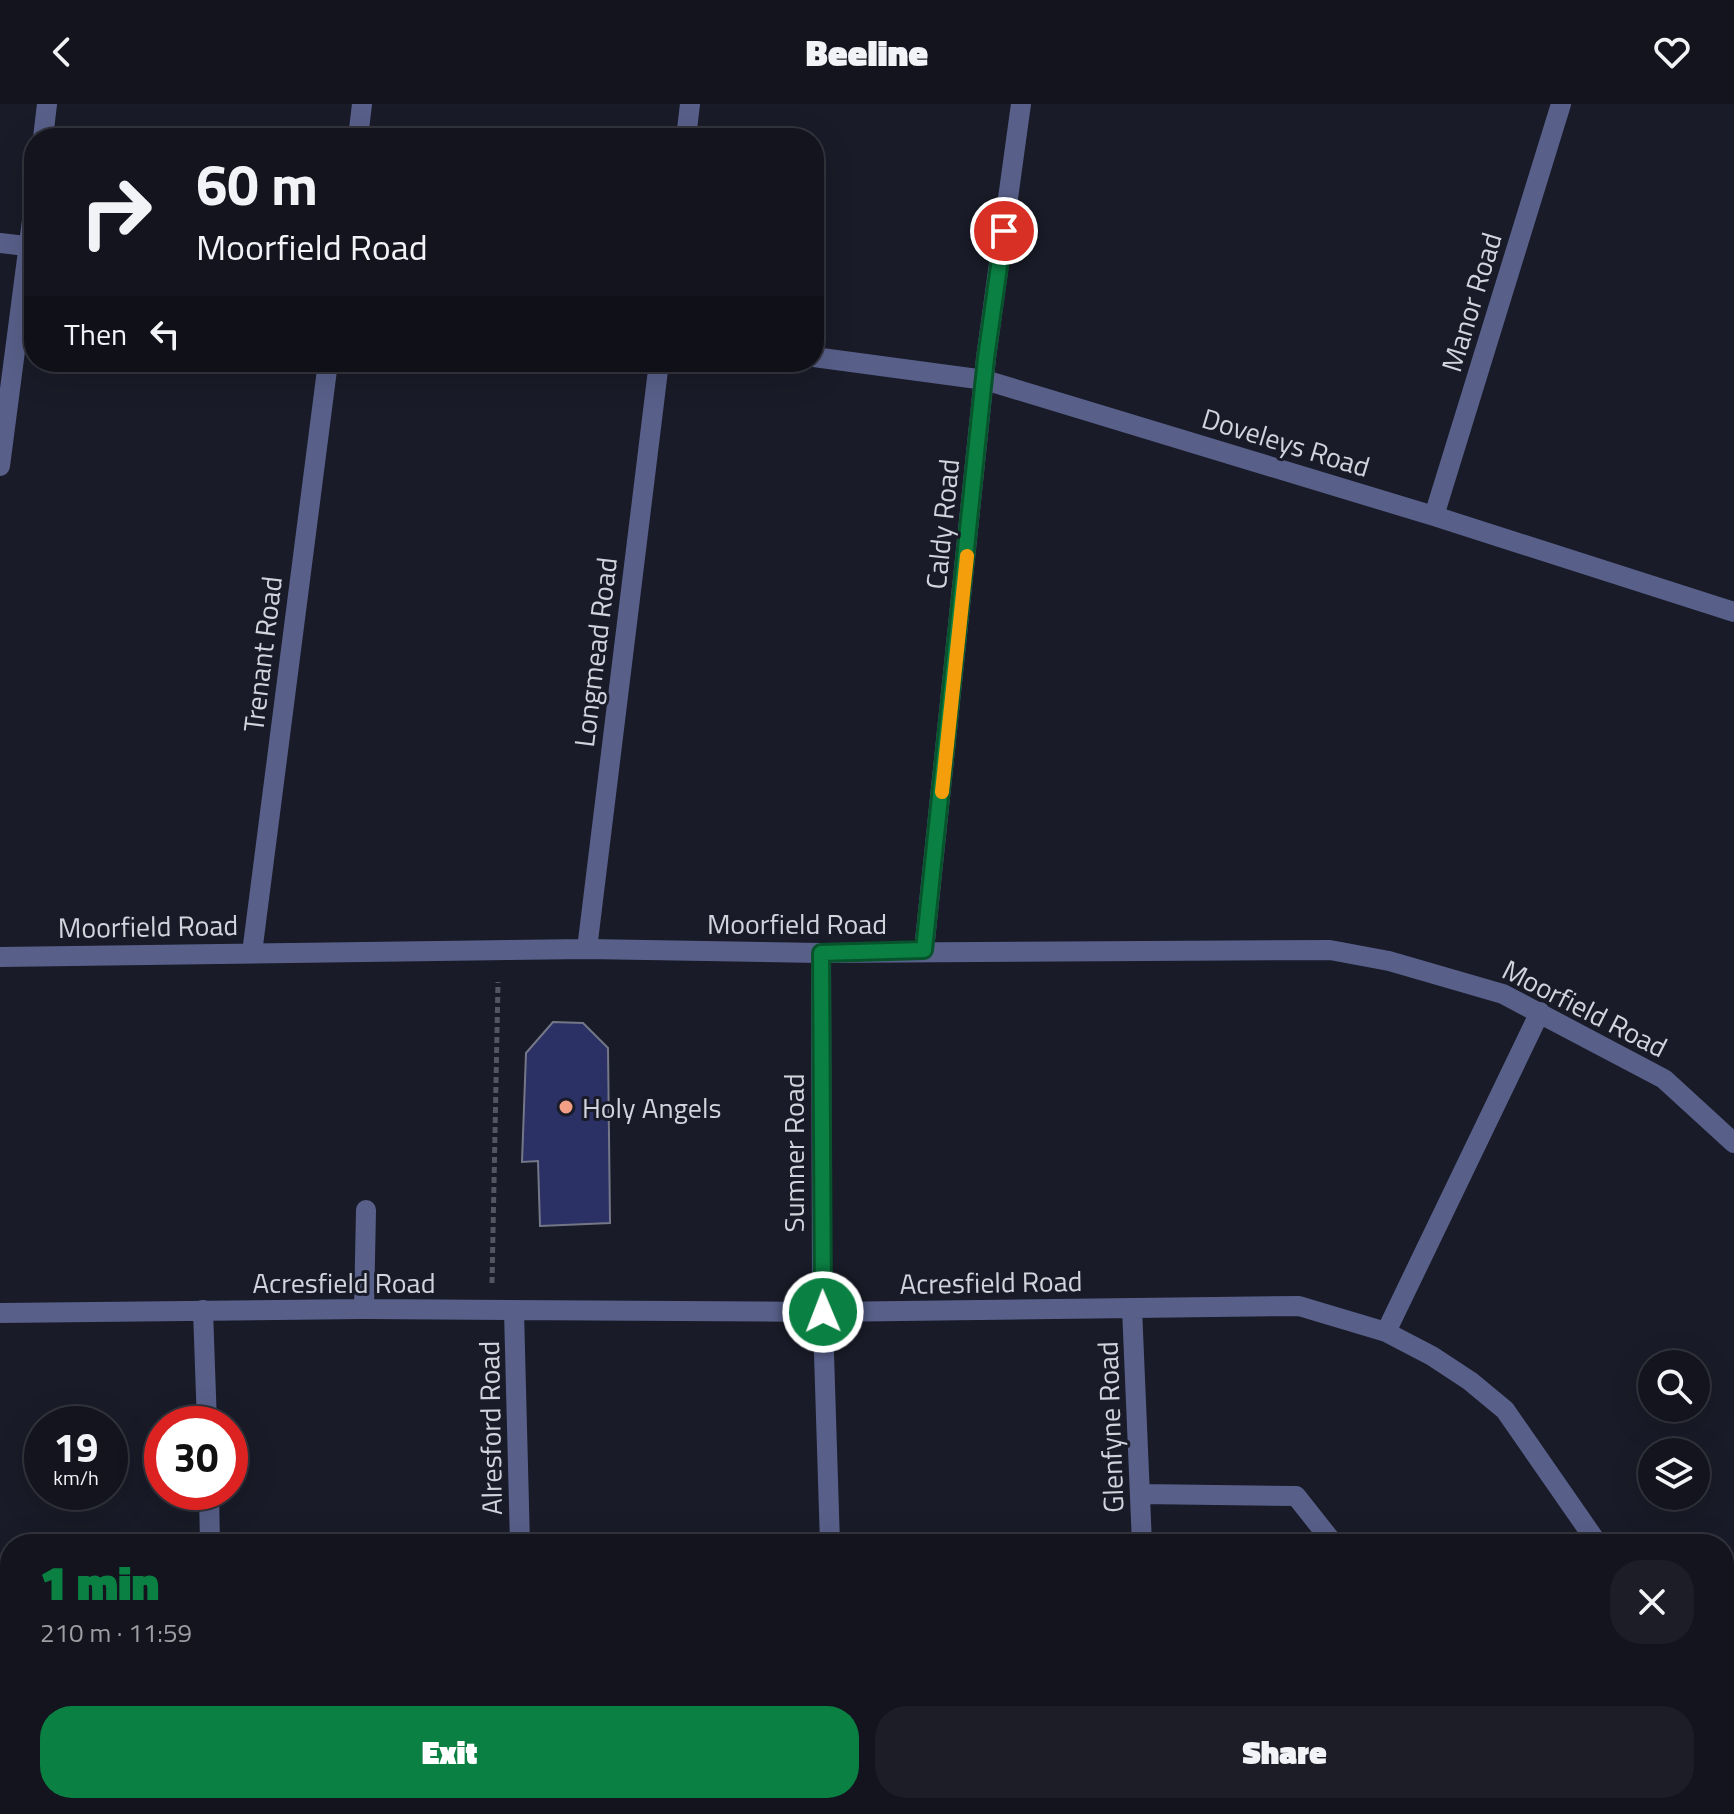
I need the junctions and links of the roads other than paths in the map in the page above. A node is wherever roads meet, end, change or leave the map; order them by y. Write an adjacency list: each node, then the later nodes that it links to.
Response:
1 (47, 104): 6 (street)
2 (362, 104): 7 (street)
3 (690, 104): 8 (street)
4 (1021, 104): 15 (street, Caldy Road)
5 (1561, 104): 17 (street, Manor Road)
6 (44, 128)
7 (359, 128)
8 (687, 128)
9 (0, 243): 10 (street)
10 (24, 245)
11 (24, 296): 16 (street)
12 (824, 358): 15 (street, Doveleys Road)
13 (327, 372): 21 (street, Trenant Road)
14 (658, 372): 19 (street, Longmead Road)
15 (985, 380): 17 (street, Doveleys Road); 20 (street, Caldy Road)
16 (0, 466)
17 (1434, 516): 18 (street, Doveleys Road)
18 (1734, 612)
19 (587, 949): 21 (street, Moorfield Road); 22 (street, Moorfield Road)
20 (924, 950): 22 (street, Moorfield Road); 24 (street, Moorfield Road)
21 (252, 953): 23 (street, Moorfield Road)
22 (821, 953): 31 (street, Sumner Road)
23 (0, 957)
24 (1540, 1012): 25 (street, Moorfield Road); 33 (street)
25 (1734, 1143)
26 (366, 1210): 28 (street)
27 (1132, 1308): 31 (street, Acresfield Road); 33 (street, Acresfield Road); 35 (street, Glenfyne Road)
28 (364, 1309): 29 (street, Acresfield Road); 30 (street, Acresfield Road)
29 (203, 1310): 32 (street, Acresfield Road); 34 (street)
30 (514, 1311): 31 (street, Acresfield Road); 38 (street, Alresford Road)
31 (823, 1312): 39 (street, Sumner Road)
32 (0, 1313)
33 (1386, 1332): 42 (street, Acresfield Road)
34 (206, 1406)
35 (1141, 1494): 40 (street, Glenfyne Road); 41 (street)
36 (209, 1510): 37 (street)
37 (210, 1534)
38 (520, 1534)
39 (830, 1534)
40 (1142, 1534)
41 (1326, 1534)
42 (1591, 1534)

